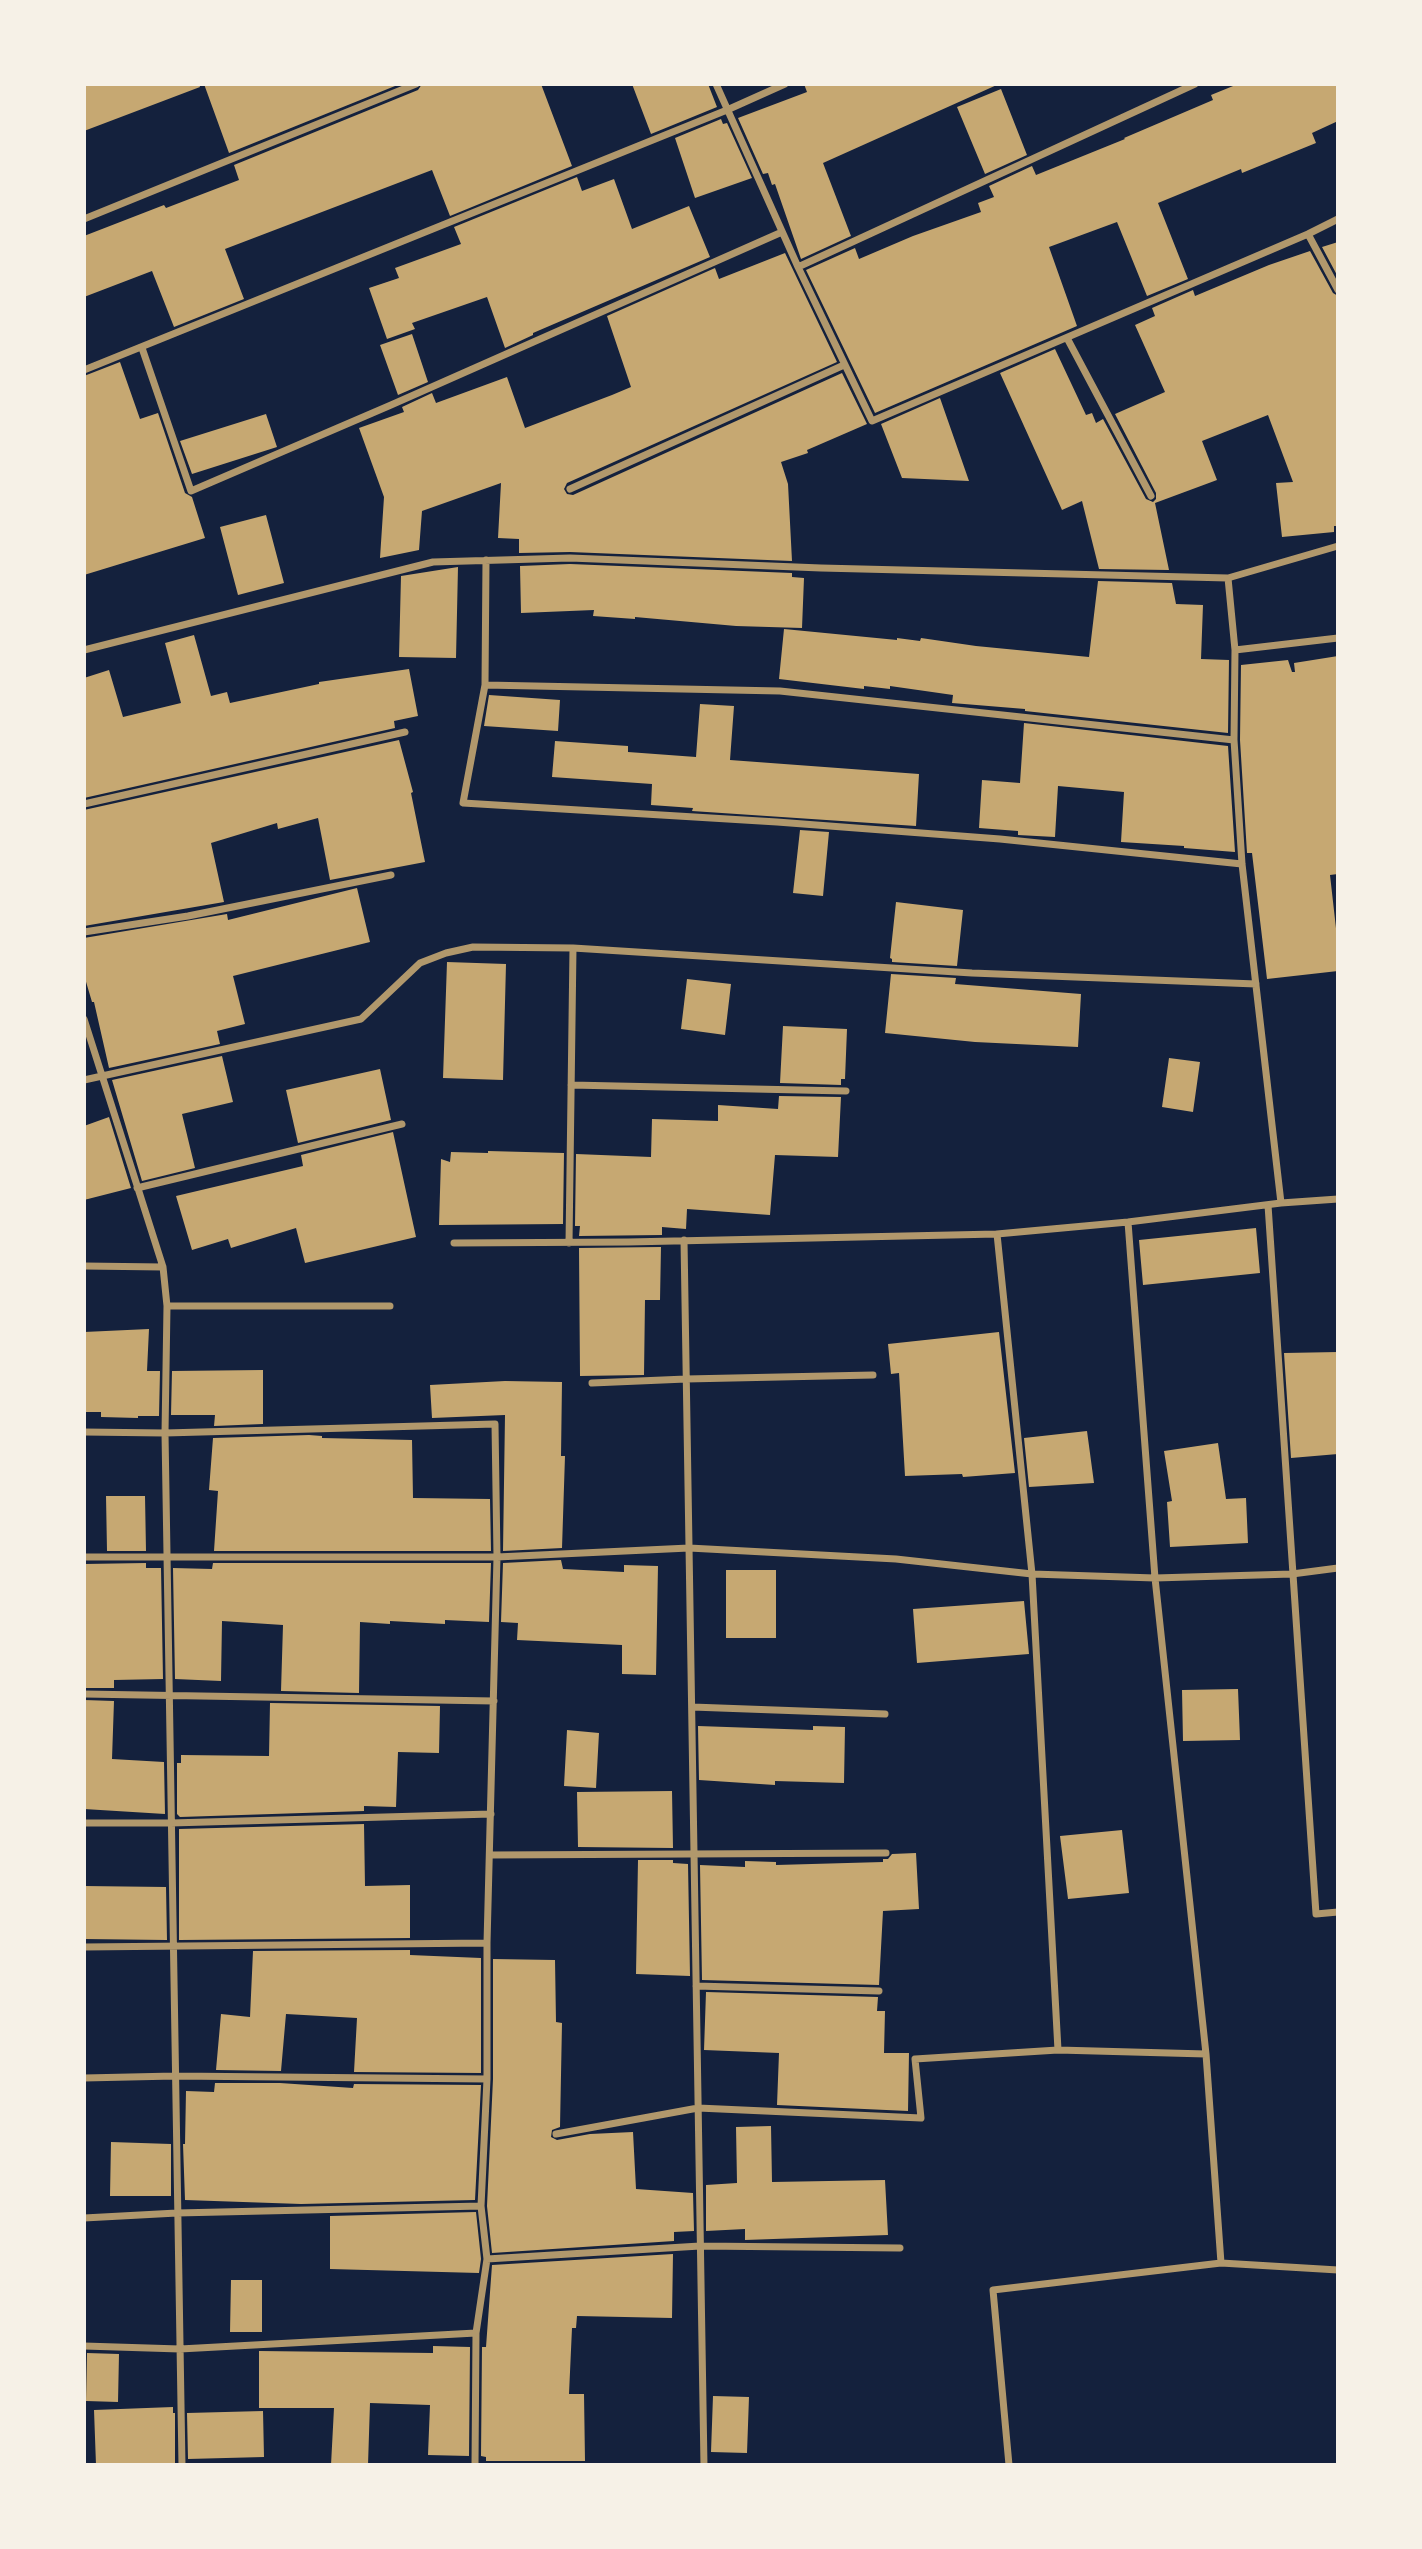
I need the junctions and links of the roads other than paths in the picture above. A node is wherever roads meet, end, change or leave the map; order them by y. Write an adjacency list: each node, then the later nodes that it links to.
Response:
1 (416, 84): 6 (street)
2 (716, 84): 5 (street)
3 (785, 84): 5 (street)
4 (1195, 84): 10 (street)
5 (727, 110): 8 (street); 13 (street)
6 (84, 219)
7 (1338, 219): 9 (street)
8 (782, 232): 10 (street); 13 (street)
9 (1308, 234): 11 (street); 12 (street)
10 (798, 267): 14 (street)
11 (1338, 290)
12 (1067, 338): 14 (street); 17 (street)
13 (142, 348): 15 (street)
14 (844, 365): 16 (street)
15 (84, 370)
16 (570, 489)
17 (1151, 496)
18 (1338, 547): 20 (street)
19 (486, 560): 20 (street); 22 (street); 24 (street)
20 (1228, 578): 23 (street)
21 (1338, 638): 23 (street)
22 (84, 650)
23 (1235, 650): 26 (street)
24 (485, 685): 26 (street); 28 (street)
25 (405, 732): 27 (street)
26 (1234, 740): 28 (street)
27 (84, 804)
28 (1242, 864): 32 (street)
29 (391, 875): 30 (street)
30 (84, 932)
31 (573, 948): 32 (street); 34 (street); 36 (street)
32 (1256, 984): 41 (street)
33 (84, 1019): 34 (street)
34 (102, 1077): 35 (street); 39 (street)
35 (84, 1080)
36 (571, 1085): 37 (street); 47 (street)
37 (846, 1091)
38 (402, 1124): 39 (street)
39 (137, 1188): 49 (street)
40 (1338, 1199): 41 (street)
41 (1281, 1203): 42 (street)
42 (1268, 1205): 43 (street); 63 (street)
43 (1128, 1222): 44 (street); 64 (street)
44 (997, 1234): 45 (street); 62 (street)
45 (684, 1240): 47 (street); 53 (street)
46 (454, 1243): 47 (street)
47 (569, 1243)
48 (84, 1266): 49 (street)
49 (163, 1267): 50 (street)
50 (167, 1306): 51 (street); 56 (street)
51 (390, 1306)
52 (873, 1375): 53 (street)
53 (686, 1378): 54 (street); 57 (street)
54 (592, 1383)
55 (84, 1432): 56 (street)
56 (165, 1433): 59 (street); 60 (street)
57 (689, 1548): 60 (street); 62 (street); 68 (street)
58 (84, 1556): 59 (street)
59 (167, 1556): 60 (street); 66 (street)
60 (497, 1557): 67 (street)
61 (1338, 1568): 63 (street)
62 (1032, 1574): 64 (street); 82 (street)
63 (1292, 1574): 64 (street); 76 (street)
64 (1155, 1578): 83 (street)
65 (84, 1694): 66 (street)
66 (169, 1694): 67 (street); 72 (street)
67 (494, 1701): 70 (street)
68 (692, 1707): 69 (street); 75 (street)
69 (885, 1714)
70 (491, 1814): 72 (street); 74 (street)
71 (84, 1823): 72 (street)
72 (171, 1823): 79 (street)
73 (886, 1853): 75 (street)
74 (490, 1855): 75 (street); 77 (street)
75 (694, 1855): 80 (street)
76 (1338, 1912)
77 (487, 1943): 79 (street); 86 (street)
78 (84, 1947): 79 (street)
79 (173, 1947): 84 (street)
80 (696, 1986): 81 (street); 87 (street)
81 (879, 1991)
82 (1058, 2050): 83 (street); 87 (street)
83 (1206, 2054): 95 (street)
84 (175, 2076): 85 (street); 86 (street); 90 (street)
85 (84, 2078)
86 (487, 2079): 89 (street)
87 (698, 2108): 88 (street); 92 (street)
88 (556, 2134)
89 (481, 2206): 90 (street); 94 (street)
90 (177, 2213): 91 (street); 99 (street)
91 (84, 2218)
92 (700, 2246): 93 (street); 94 (street); 102 (street)
93 (900, 2248)
94 (487, 2259): 97 (street)
95 (1221, 2263): 96 (street); 103 (street)
96 (1338, 2270)
97 (476, 2333): 99 (street); 101 (street)
98 (84, 2346): 99 (street)
99 (180, 2349): 100 (street)
100 (181, 2465)
101 (475, 2465)
102 (704, 2465)
103 (1009, 2465)

